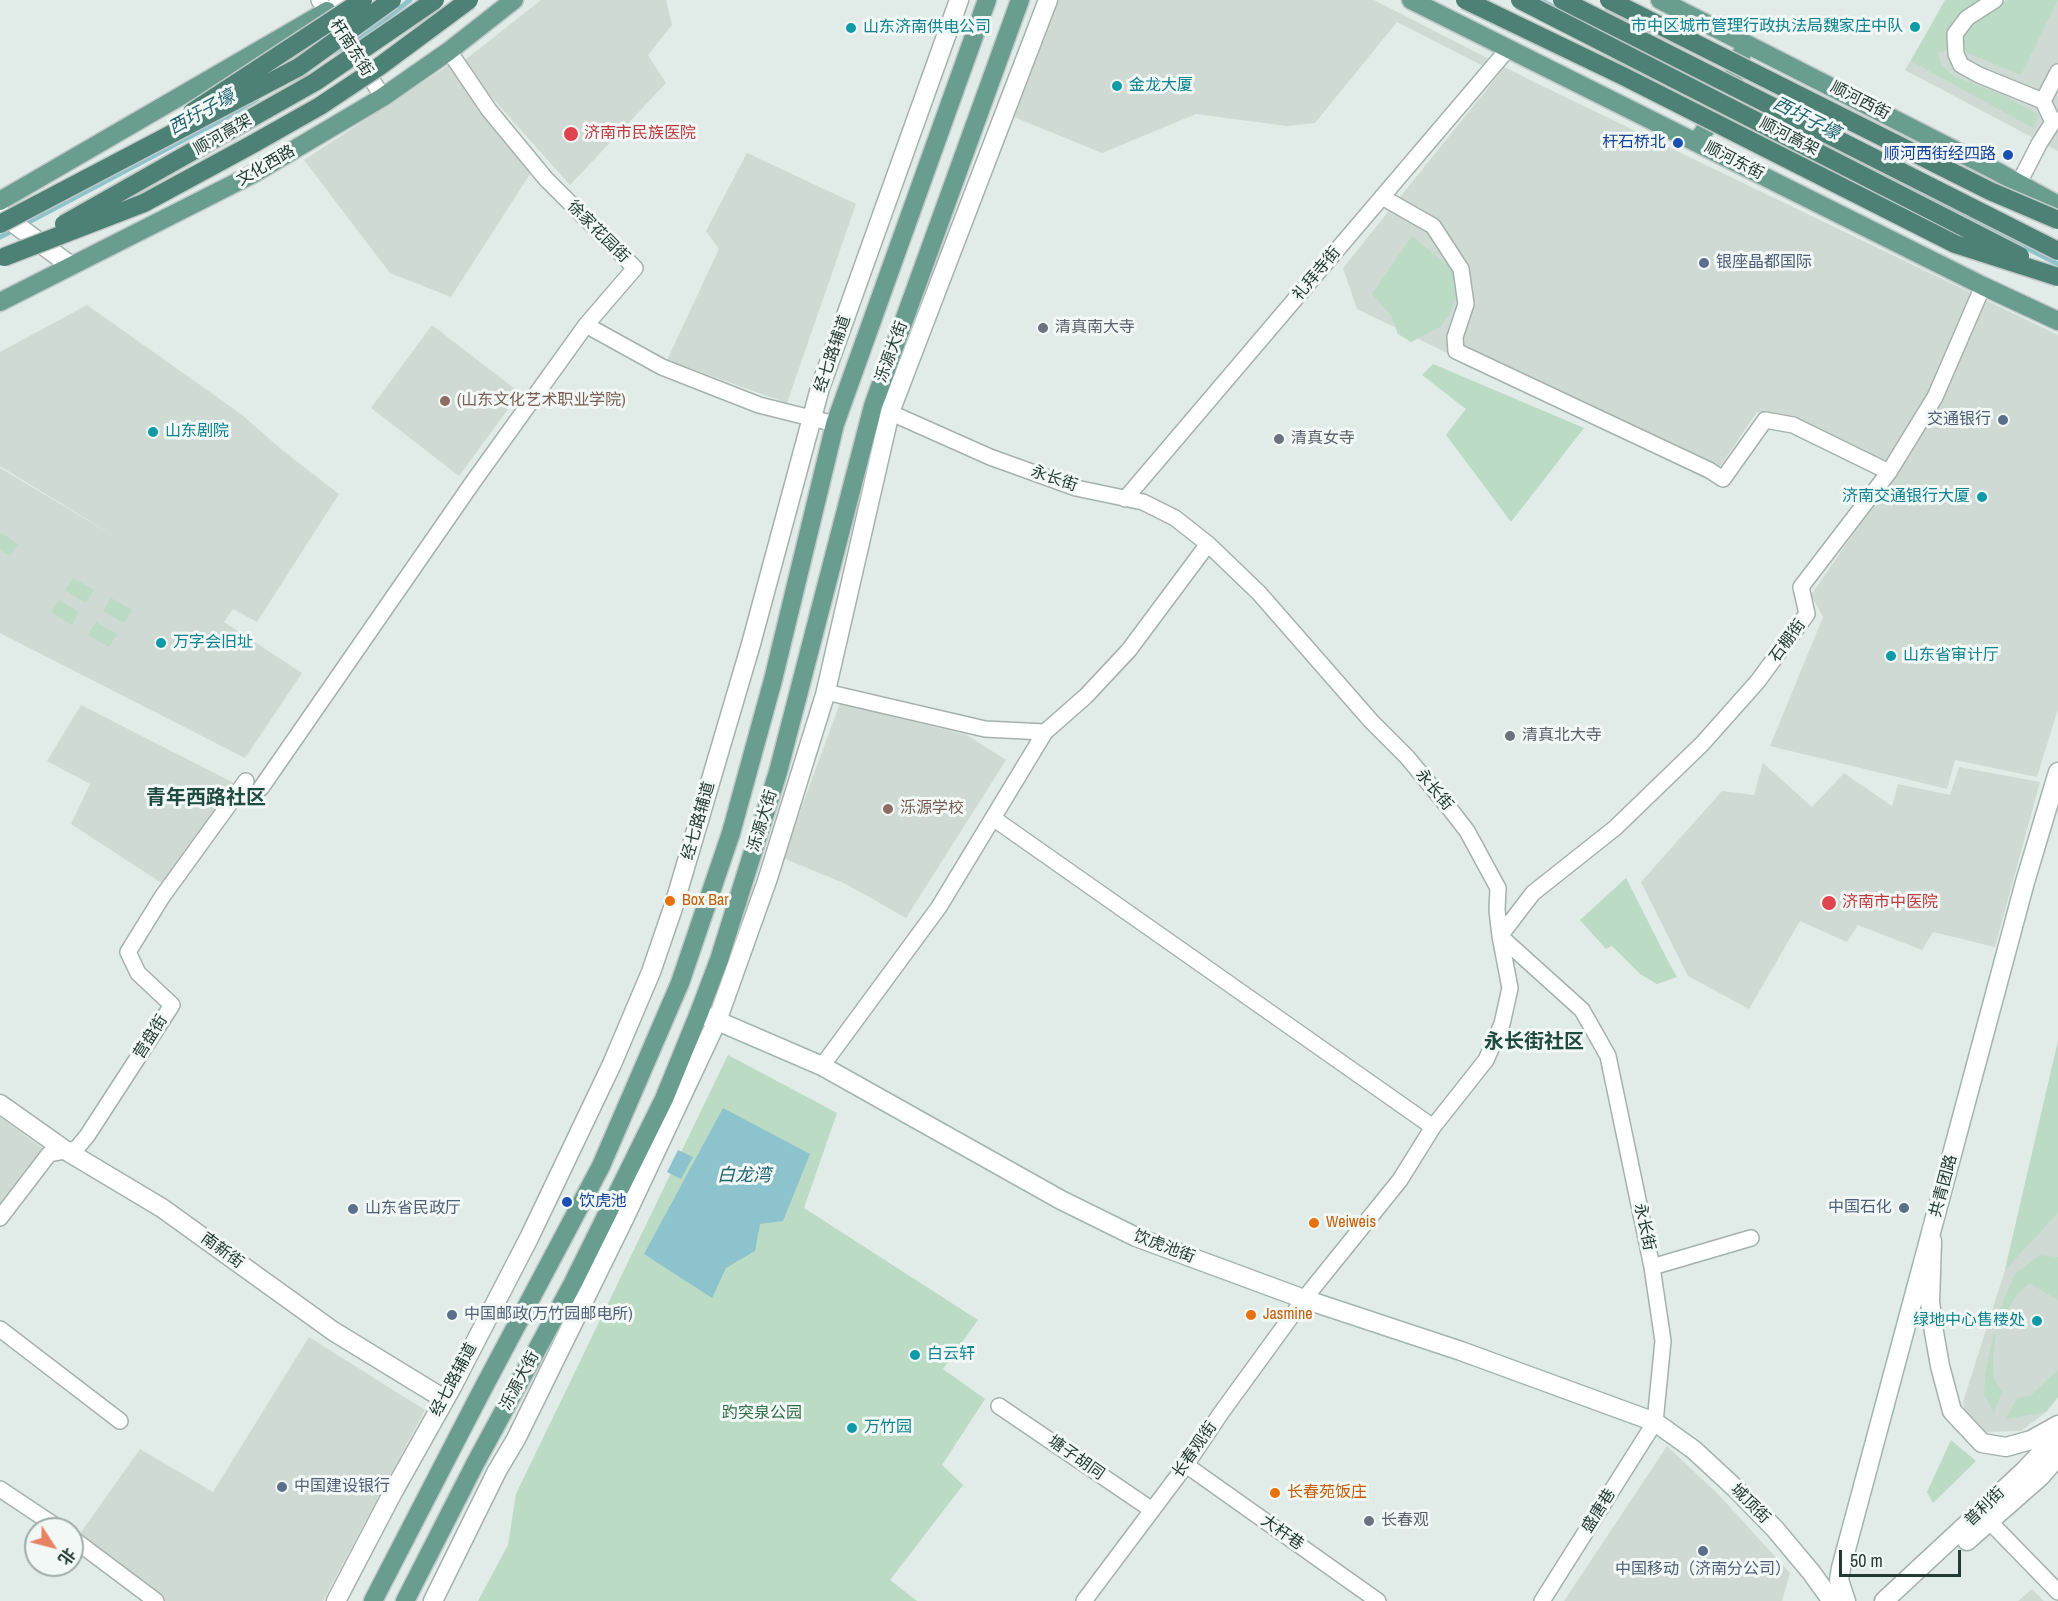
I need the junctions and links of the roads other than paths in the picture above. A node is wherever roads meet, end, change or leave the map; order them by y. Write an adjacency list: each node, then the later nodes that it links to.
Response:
1 (344, 0): 18 (street)
2 (363, 0): 27 (highway, bridge)
3 (392, 0): 27 (highway, 顺河高架, bridge)
4 (435, 0): 5 (highway, 顺河高架, bridge)
5 (469, 0)
6 (514, 0): 21 (main road, 文化西路)
7 (959, 0): 43 (street, 经七路辅道)
8 (987, 0): 44 (main road, 泺源大街)
9 (1020, 0): 42 (main road, 泺源大街)
10 (1048, 0): 42 (street)
11 (1411, 0): 20 (main road, 顺河东街)
12 (1465, 0): 37 (highway, bridge)
13 (1520, 0): 37 (highway, 顺河高架, bridge)
14 (1562, 0): 35 (highway, 顺河高架, bridge)
15 (1609, 0): 33 (highway, bridge)
16 (1660, 0): 19 (main road, 顺河西街)
17 (1995, 0): 24 (street)
18 (323, 6): 23 (street, 杆南东街); 30 (main road)
19 (1749, 44): 26 (main road, bridge); 28 (main road, 顺河西街)
20 (1508, 50): 26 (main road, 顺河东街); 29 (street, 礼拜寺街)
21 (449, 51): 23 (main road, 文化西路); 41 (street, 徐家花园街)
22 (2058, 72): 24 (street)
23 (383, 97): 36 (main road, 文化西路)
24 (2043, 101): 25 (street)
25 (2056, 121): 28 (street)
26 (1699, 144): 38 (main road, 顺河东街)
27 (105, 169): 34 (highway, 顺河高架, bridge)
28 (2019, 183): 31 (main road, 顺河西街)
29 (1382, 197): 45 (street); 46 (street, 礼拜寺街)
30 (0, 201)
31 (2058, 205)
32 (0, 213): 36 (street)
33 (2058, 220)
34 (0, 224)
35 (2058, 251)
36 (71, 266): 39 (main road, 文化西路)
37 (2058, 276)
38 (1983, 286): 40 (main road, 顺河东街); 45 (street, 石棚街)
39 (0, 302)
40 (2058, 321)
41 (586, 325): 43 (street); 52 (street, 徐家花园街)
42 (881, 409): 46 (street, 永长街); 48 (street); 55 (main road, 泺源大街)
43 (812, 418): 44 (street); 67 (street, 经七路辅道)
44 (835, 424): 83 (main road, 泺源大街)
45 (1889, 472): 54 (street, 石棚街)
46 (1125, 499): 47 (street, 永长街)
47 (1208, 544): 49 (street); 54 (street, 永长街)
48 (826, 692): 49 (street); 56 (street)
49 (1045, 732): 53 (street)
50 (2058, 772): 62 (street, 共青团路)
51 (246, 781): 60 (street, 营盘街)
52 (261, 788)
53 (993, 819): 57 (street); 59 (street)
54 (1500, 936): 59 (street, 长春观街); 64 (street, 永长街)
55 (699, 1013): 56 (street, 饮虎池街); 84 (main road, 泺源大街)
56 (717, 1021): 57 (street, 饮虎池街); 85 (street)
57 (822, 1066): 65 (street, 饮虎池街)
58 (0, 1104): 60 (street, 南新街)
59 (1432, 1127): 65 (street, 长春观街)
60 (65, 1150): 61 (street, 营盘街); 67 (street, 南新街)
61 (0, 1218)
62 (1933, 1227): 71 (street); 90 (street, 共青团路)
63 (1751, 1238): 64 (street)
64 (1652, 1267): 70 (street, 永长街)
65 (1304, 1299): 70 (street, 饮虎池街); 74 (street, 长春观街)
66 (0, 1329): 69 (street)
67 (444, 1399): 82 (street, 经七路辅道)
68 (999, 1406): 76 (street, 塘子胡同)
69 (120, 1421)
70 (1655, 1422): 88 (street, 盛唐巷); 89 (street, 城顶街)
71 (2058, 1425)
72 (2058, 1435): 91 (street, 普利街)
73 (2058, 1456): 78 (street, 普利街)
74 (1186, 1464): 76 (street, 长春观街); 87 (street, 大杆巷)
75 (0, 1489): 77 (street)
76 (1152, 1510): 86 (street, 长春观街)
77 (42, 1517)
78 (1989, 1521): 80 (street); 92 (street, 普利街)
79 (84, 1547): 81 (street)
80 (2058, 1592)
81 (156, 1601)
82 (336, 1601)
83 (373, 1601)
84 (405, 1601)
85 (433, 1601)
86 (1084, 1601)
87 (1378, 1601)
88 (1542, 1601)
89 (1832, 1601)
90 (1846, 1601)
91 (1884, 1601)
92 (1897, 1601)

